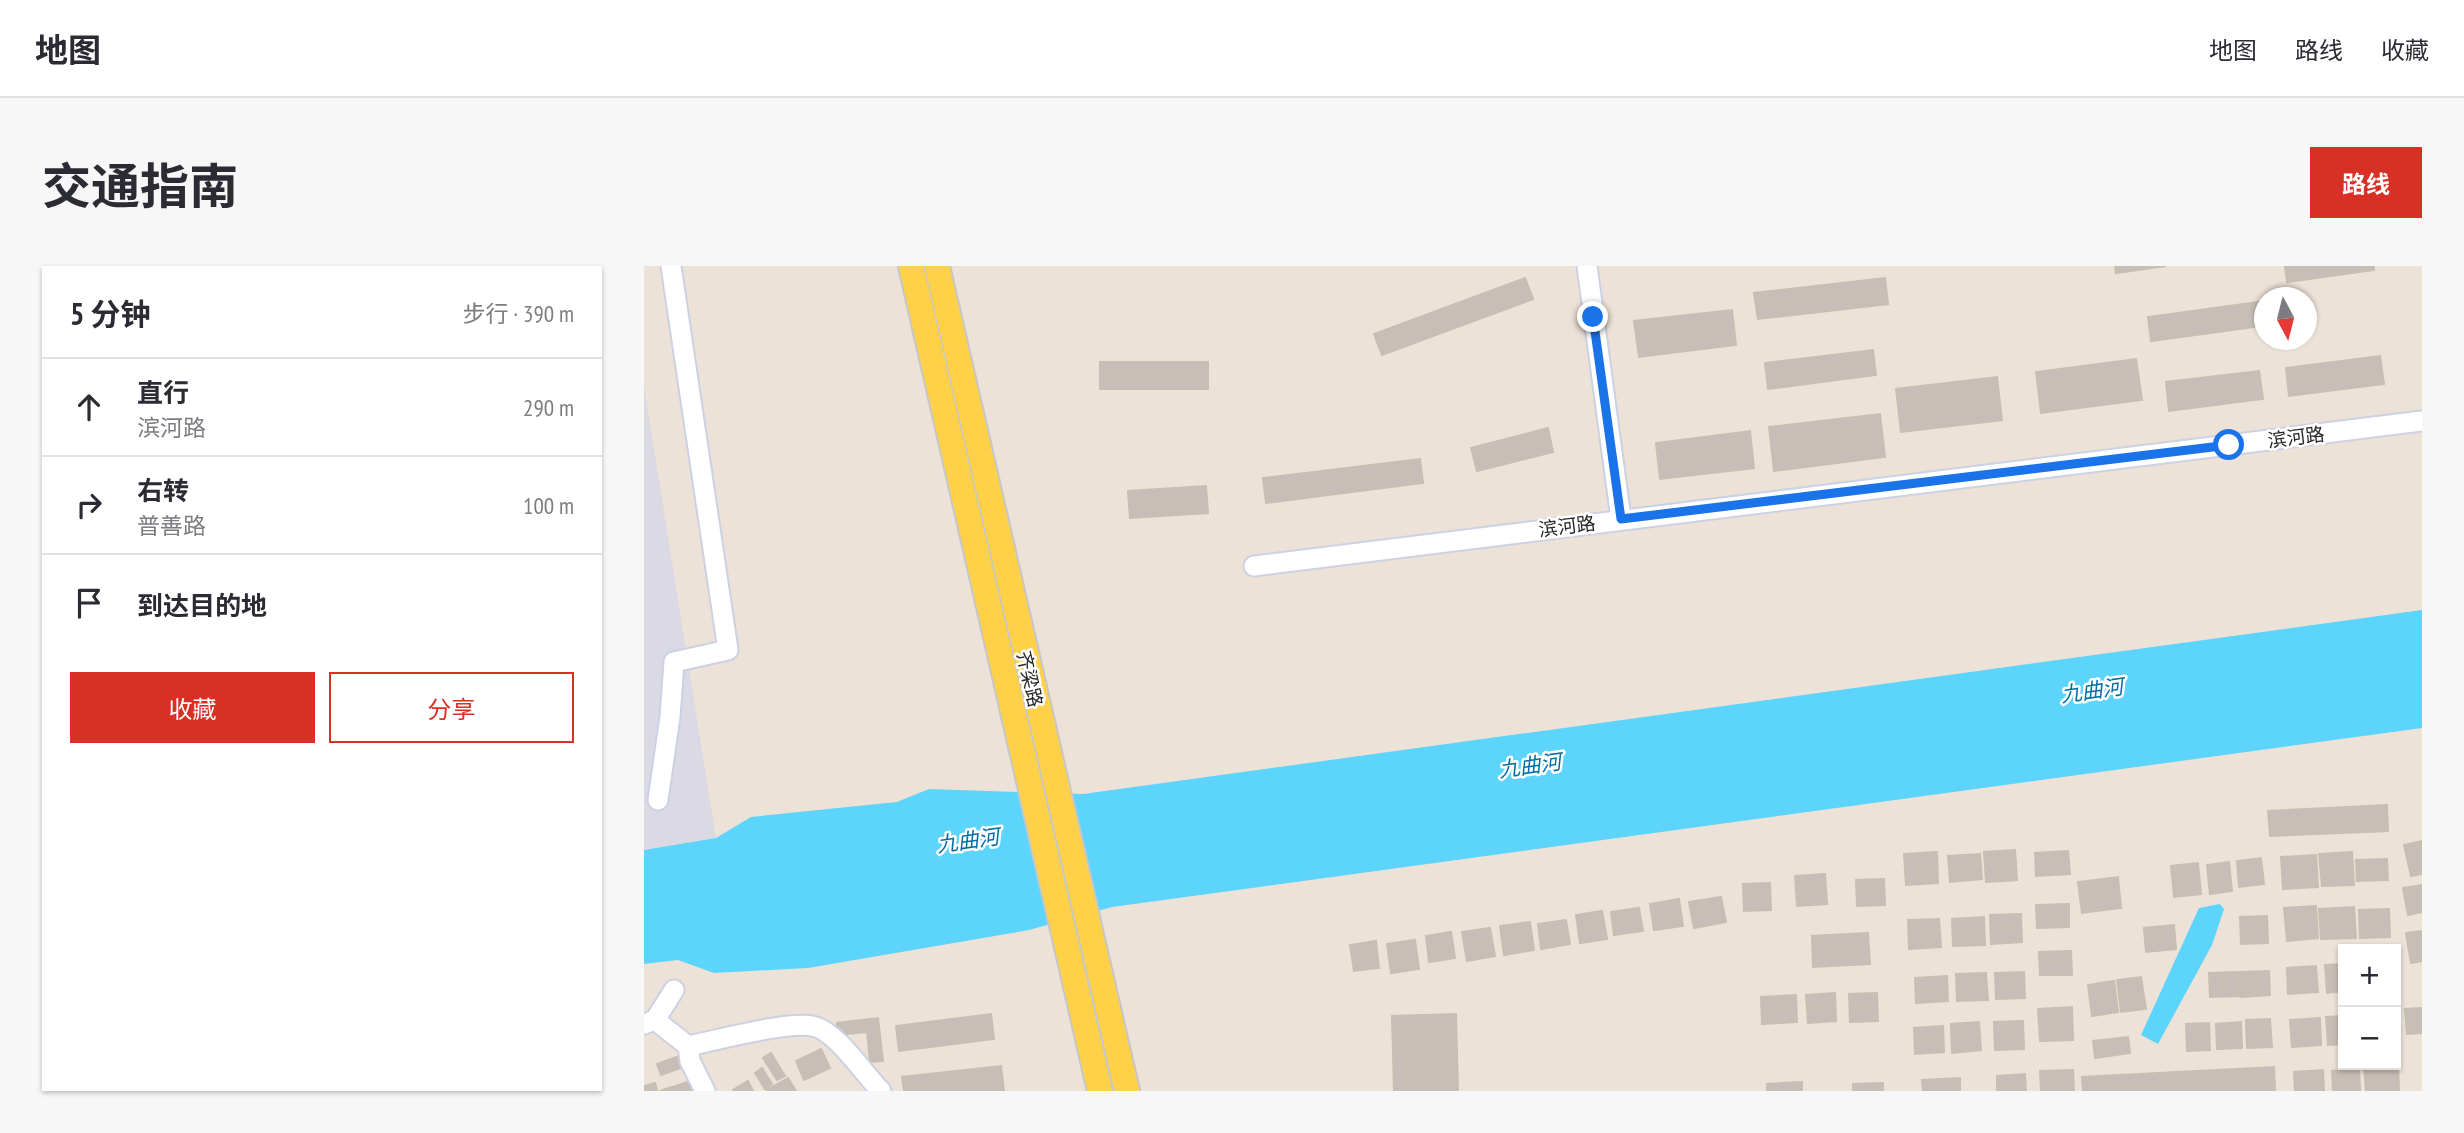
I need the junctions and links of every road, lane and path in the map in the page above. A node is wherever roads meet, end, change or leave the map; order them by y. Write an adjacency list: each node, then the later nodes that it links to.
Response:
1 (671, 266): 8 (street)
2 (911, 266): 14 (main road, 齐梁路)
3 (937, 266): 15 (main road, 齐梁路)
4 (1587, 266): 6 (street)
5 (2422, 421): 6 (street, 滨河路)
6 (1621, 519): 7 (street, 滨河路)
7 (1254, 566)
8 (658, 800)
9 (674, 990): 10 (street)
10 (649, 1022): 11 (street)
11 (688, 1046): 12 (street); 13 (street)
12 (705, 1091)
13 (881, 1091)
14 (1100, 1091)
15 (1127, 1091)

